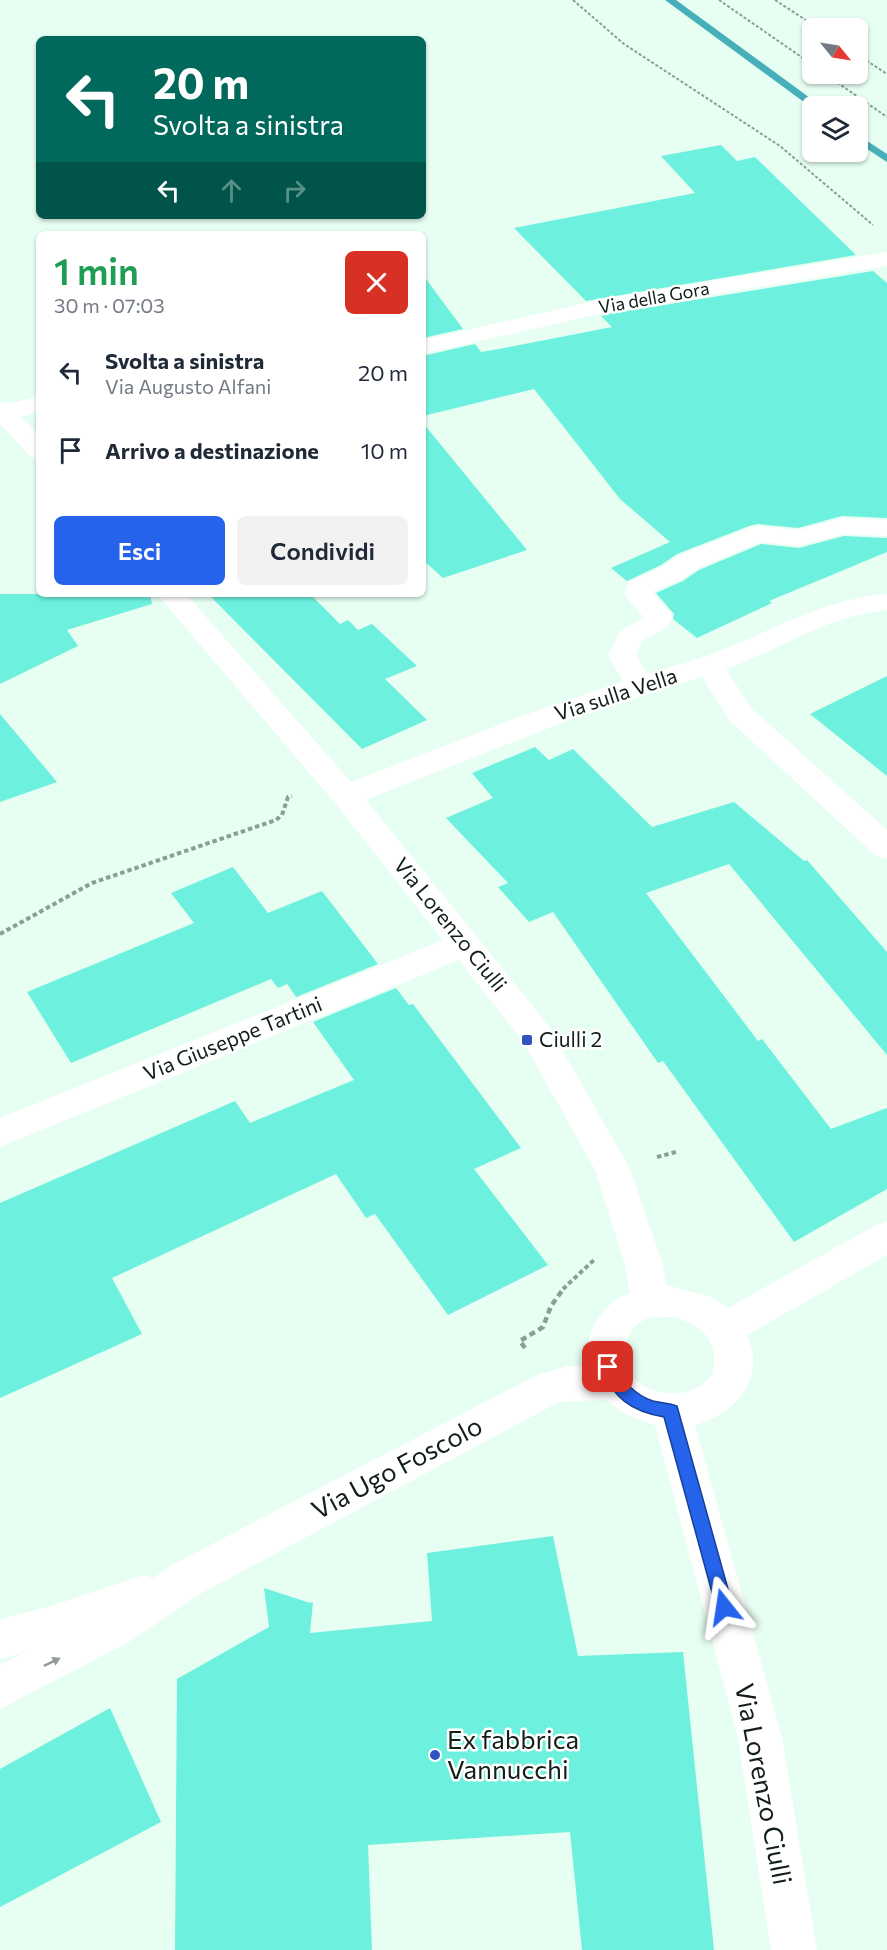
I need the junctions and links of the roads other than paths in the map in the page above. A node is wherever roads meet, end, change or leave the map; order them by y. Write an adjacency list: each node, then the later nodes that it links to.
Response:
1 (887, 259): 2 (street, Via della Gora)
2 (426, 346)
3 (36, 404): 4 (street)
4 (2, 412): 5 (street)
5 (21, 442)
6 (887, 528): 10 (street)
7 (174, 597): 11 (street, Via Lorenzo Ciulli)
8 (887, 602): 9 (street, Via sulla Vella)
9 (709, 665): 10 (street, Via sulla Vella); 12 (street)
10 (640, 686): 11 (street, Via sulla Vella)
11 (346, 796): 13 (street, Via Lorenzo Ciulli)
12 (887, 848)
13 (466, 944): 14 (street, Via Giuseppe Tartini); 16 (street, Via Lorenzo Ciulli)
14 (0, 1133)
15 (887, 1237): 17 (street)
16 (650, 1302): 17 (street); 18 (street)
17 (724, 1329): 19 (street)
18 (616, 1383): 19 (street); 20 (street, Via Ugo Foscolo)
19 (671, 1411): 23 (street, Via Lorenzo Ciulli)
20 (185, 1580): 21 (street, Via Ugo Foscolo); 22 (street, Via Ugo Foscolo, one-way to 20)
21 (0, 1639)
22 (0, 1688)
23 (794, 1950)

